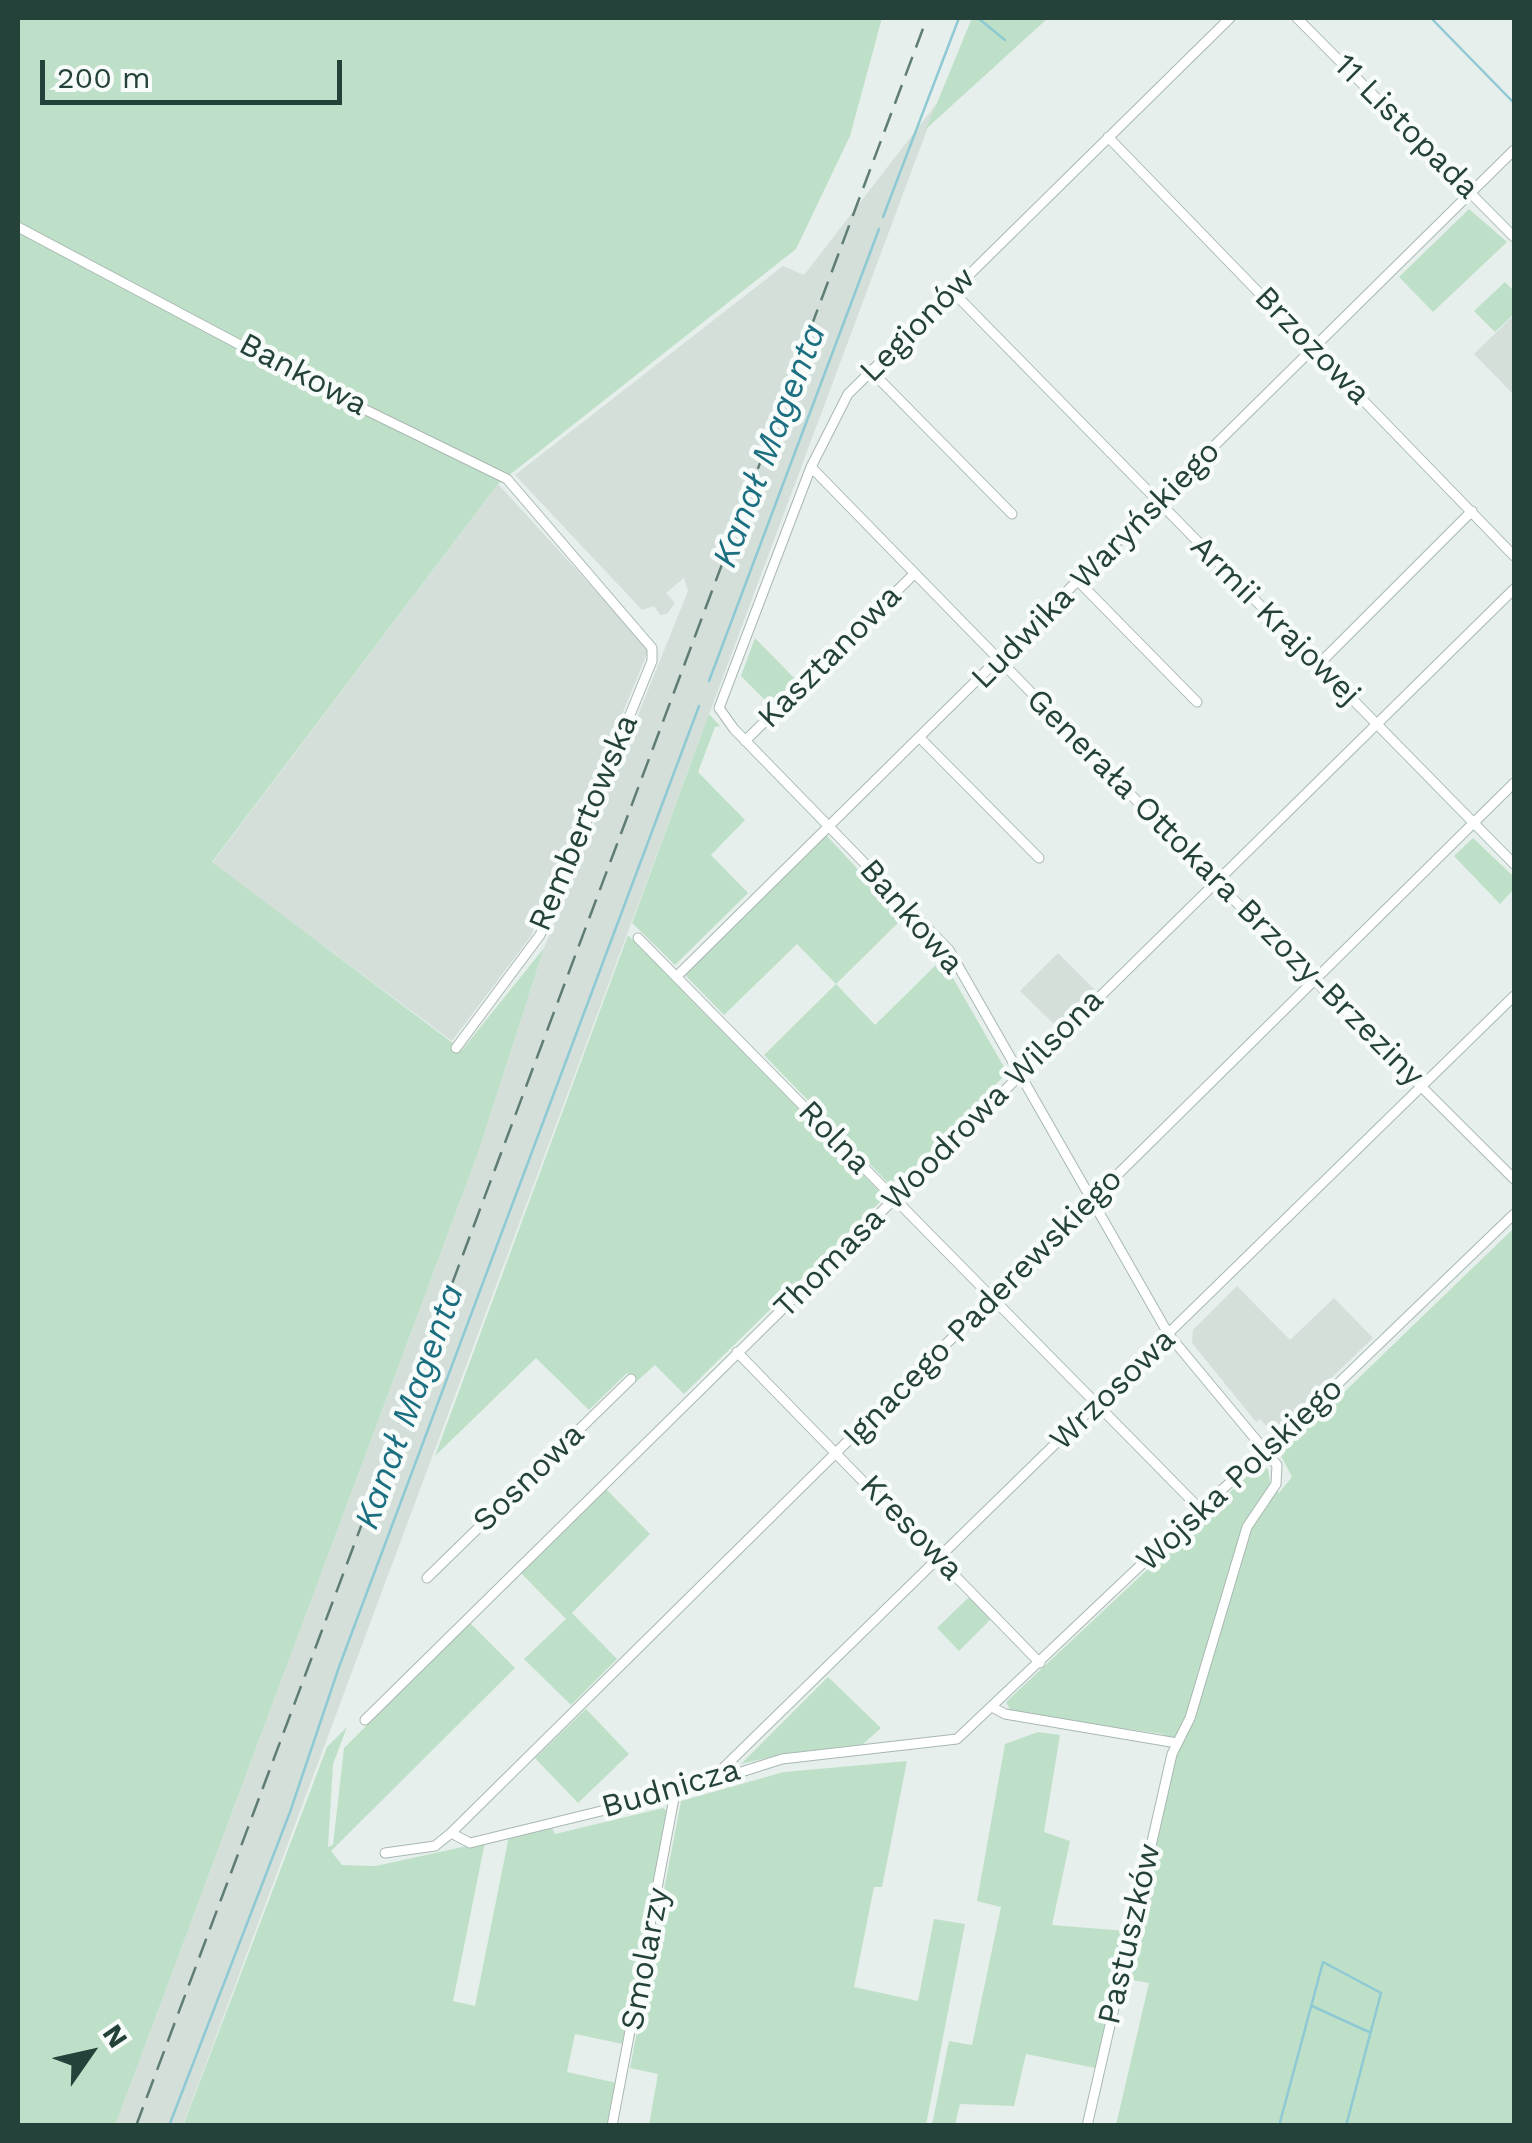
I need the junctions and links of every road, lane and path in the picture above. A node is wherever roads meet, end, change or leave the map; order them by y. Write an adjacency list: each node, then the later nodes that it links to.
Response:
1 (1230, 18): 3 (street, Legionów)
2 (1297, 18): 5 (street, 11 Listopada)
3 (1108, 137): 8 (street, Legionów); 9 (street, Brzozowa)
4 (1514, 150): 5 (street, Ludwika Waryńskiego)
5 (1471, 193): 7 (street, 11 Listopada); 9 (street, Ludwika Waryńskiego)
6 (18, 227): 19 (street, Bankowa)
7 (1514, 237)
8 (952, 291): 10 (street, Legionów); 12 (street, Armii Krajowej)
9 (1315, 349): 12 (street, Ludwika Waryńskiego); 13 (street, Brzozowa)
10 (870, 370): 11 (street, Legionów); 14 (street)
11 (810, 466): 16 (street, Generała Ottokara Brzozy-Brzeziny); 23 (street, Legionów)
12 (1159, 502): 17 (street, Ludwika Waryńskiego); 21 (street, Armii Krajowej)
13 (1472, 511): 15 (street, Brzozowa); 21 (street)
14 (1012, 514)
15 (1514, 556)
16 (914, 574): 20 (street, Generała Ottokara Brzozy-Brzeziny); 26 (street, Kasztanowa)
17 (1079, 582): 20 (street, Ludwika Waryńskiego); 22 (street)
18 (1514, 589): 24 (street, Thomasa Woodrowa Wilsona)
19 (647, 639): 37 (street, Rembertowska)
20 (1000, 660): 25 (street, Ludwika Waryńskiego); 32 (street, Generała Ottokara Brzozy-Brzeziny)
21 (1318, 664): 24 (street, Armii Krajowej)
22 (1197, 702)
23 (720, 708): 26 (street, Bankowa)
24 (1377, 724): 28 (street, Armii Krajowej); 32 (street, Thomasa Woodrowa Wilsona)
25 (921, 739): 29 (street, Ludwika Waryńskiego); 30 (street)
26 (746, 741): 29 (street, Bankowa)
27 (1514, 783): 28 (street, Ignacego Paderewskiego)
28 (1474, 823): 31 (street, Armii Krajowej); 35 (street, Ignacego Paderewskiego)
29 (832, 828): 34 (street, Ludwika Waryńskiego); 38 (street, Bankowa)
30 (1039, 858)
31 (1514, 864)
32 (1215, 881): 35 (street, Generała Ottokara Brzozy-Brzeziny); 38 (street, Thomasa Woodrowa Wilsona)
33 (638, 938): 34 (street, Rolna)
34 (676, 977): 41 (street, Rolna)
35 (1314, 981): 39 (street, Generała Ottokara Brzozy-Brzeziny); 42 (street, Ignacego Paderewskiego)
36 (1514, 996): 39 (street, Wrzosowa)
37 (456, 1048)
38 (1018, 1075): 41 (street, Thomasa Woodrowa Wilsona); 42 (street, Bankowa)
39 (1422, 1088): 40 (street, Generała Ottokara Brzozy-Brzeziny); 45 (street, Wrzosowa)
40 (1514, 1180)
41 (894, 1198): 44 (street, Rolna); 46 (street, Thomasa Woodrowa Wilsona)
42 (1090, 1202): 44 (street, Ignacego Paderewskiego); 45 (street, Bankowa)
43 (1514, 1214): 49 (street, Wojska Polskiego)
44 (990, 1301): 48 (street, Rolna); 50 (street, Ignacego Paderewskiego)
45 (1169, 1335): 48 (street, Wrzosowa); 49 (street, Bankowa)
46 (738, 1352): 50 (street, Kresowa); 56 (street, Thomasa Woodrowa Wilsona)
47 (631, 1380): 53 (street, Sosnowa)
48 (1095, 1405): 51 (street, Rolna); 52 (street, Wrzosowa)
49 (1266, 1451): 51 (street, Wojska Polskiego); 58 (street, Pastuszków)
50 (837, 1452): 52 (street, Kresowa); 61 (street, Ignacego Paderewskiego)
51 (1200, 1509): 54 (street, Wojska Polskiego)
52 (940, 1558): 54 (street, Kresowa); 59 (street, Wrzosowa)
53 (427, 1578)
54 (1040, 1664): 55 (street, Wojska Polskiego)
55 (992, 1707): 57 (street, Wojska Polskiego); 58 (street)
56 (365, 1720)
57 (964, 1734): 59 (street, Budnicza)
58 (1178, 1743): 64 (street, Pastuszków)
59 (709, 1782): 60 (street, Budnicza)
60 (675, 1792): 61 (street, Budnicza); 63 (street, Smolarzy)
61 (451, 1833): 62 (street, Budnicza)
62 (385, 1854)
63 (612, 2126)
64 (1087, 2126)

